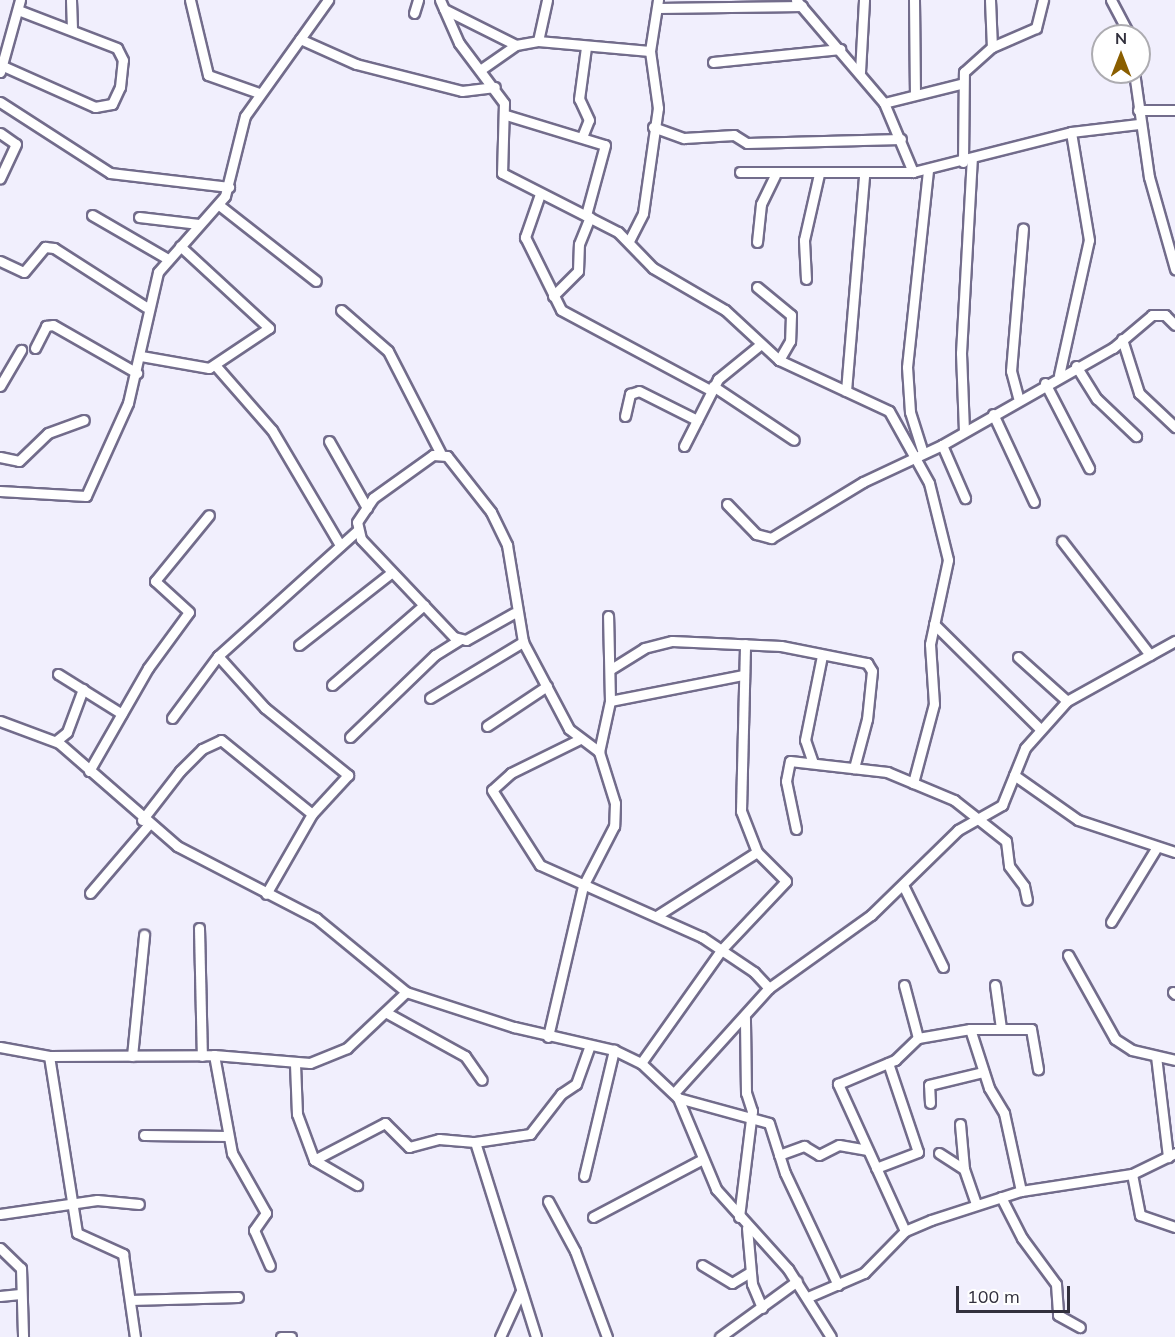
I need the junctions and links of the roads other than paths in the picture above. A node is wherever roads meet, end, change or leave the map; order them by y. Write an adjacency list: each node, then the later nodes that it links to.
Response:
1 (71, 0): 17 (street)
2 (190, 0): 33 (street)
3 (328, 0): 18 (street)
4 (418, 0): 15 (street)
5 (547, 0): 19 (street)
6 (864, 0): 28 (street)
7 (914, 0): 32 (street)
8 (990, 0): 22 (street)
9 (1043, 0): 22 (street)
10 (1111, 0): 16 (street)
11 (799, 3): 13 (street); 23 (street)
12 (442, 4): 20 (street); 26 (street)
13 (658, 4): 24 (street)
14 (19, 5): 17 (street); 27 (street)
15 (414, 13)
16 (1124, 24)
17 (72, 29): 27 (street)
18 (300, 39): 31 (street); 33 (street)
19 (538, 41): 20 (street); 21 (street)
20 (516, 45): 26 (street)
21 (586, 47): 24 (street); 43 (street)
22 (993, 47): 29 (street)
23 (840, 49): 25 (street); 28 (street)
24 (650, 51): 40 (street)
25 (713, 62)
26 (483, 68): 31 (street)
27 (2, 69)
28 (860, 72): 35 (street)
29 (960, 84): 32 (street); 45 (street)
30 (1135, 84): 36 (street)
31 (495, 87): 38 (street)
32 (915, 92): 35 (street)
33 (259, 93): 53 (street)
34 (0, 102): 53 (street)
35 (884, 103): 44 (street)
36 (1138, 110): 37 (street); 39 (street)
37 (1175, 110)
38 (506, 115): 43 (street); 54 (street)
39 (1139, 124): 41 (street); 64 (street)
40 (653, 127): 44 (street); 61 (street)
41 (1071, 132): 45 (street); 84 (street)
42 (0, 133): 52 (street)
43 (582, 137): 57 (street)
44 (901, 139): 48 (street)
45 (968, 160): 46 (street); 95 (street)
46 (928, 171): 48 (street); 102 (street)
47 (740, 172): 50 (street)
48 (913, 172): 51 (street)
49 (819, 174): 50 (street); 51 (street); 68 (street)
50 (775, 175): 62 (street)
51 (864, 175): 88 (street)
52 (0, 178)
53 (229, 187): 55 (street)
54 (540, 194): 57 (street); 71 (street)
55 (219, 205): 59 (street); 69 (street)
56 (92, 215): 65 (street)
57 (588, 216): 61 (street); 71 (street)
58 (139, 217): 59 (street)
59 (199, 224): 63 (street)
60 (1023, 229): 89 (street)
61 (629, 241): 76 (street)
62 (757, 242)
63 (180, 246): 65 (street); 81 (street)
64 (1172, 249): 67 (street)
65 (168, 259): 72 (street)
66 (0, 261): 72 (street)
67 (1175, 268)
68 (806, 279)
69 (316, 281)
70 (757, 287): 80 (street)
71 (553, 296): 87 (street)
72 (146, 308): 79 (street)
73 (341, 310): 101 (street)
74 (1175, 325): 75 (street)
75 (1122, 339): 82 (street); 94 (street)
76 (761, 344): 80 (street); 87 (street)
77 (36, 348): 83 (street)
78 (21, 350): 86 (street)
79 (141, 356): 81 (street); 83 (street)
80 (779, 360): 88 (street)
81 (215, 364): 113 (street)
82 (1076, 366): 84 (street); 96 (street)
83 (137, 373): 105 (street)
84 (1059, 375): 85 (street)
85 (1045, 383): 89 (street); 104 (street)
86 (0, 386)
87 (712, 388): 93 (street); 97 (street)
88 (846, 392): 102 (street)
89 (1017, 397): 90 (street)
90 (993, 414): 95 (street); 107 (street)
91 (625, 416): 93 (street)
92 (84, 420): 103 (street)
93 (697, 420): 100 (street)
94 (1175, 427)
95 (964, 431): 99 (street)
96 (1136, 436)
97 (794, 440)
98 (329, 441): 109 (street)
99 (942, 445): 102 (street); 106 (street)
100 (684, 446)
101 (440, 452): 109 (street); 116 (street)
102 (918, 455): 108 (street); 118 (street)
103 (0, 457)
104 (1089, 468)
105 (0, 491)
106 (965, 498)
107 (1034, 502)
108 (727, 504)
109 (367, 508): 111 (street)
110 (209, 515): 137 (street)
111 (357, 531): 113 (street); 114 (street)
112 (1062, 541): 124 (street)
113 (340, 545): 125 (street)
114 (392, 572): 115 (street); 123 (street)
115 (424, 605): 119 (street); 131 (street)
116 (514, 613): 119 (street); 121 (street)
117 (608, 616): 128 (street)
118 (934, 624): 141 (street); 150 (street)
119 (459, 640): 142 (street)
120 (1175, 641): 124 (street)
121 (523, 642): 132 (street); 134 (street)
122 (745, 644): 126 (street); 128 (street); 130 (street)
123 (299, 645)
124 (1150, 655): 136 (street)
125 (218, 656): 138 (street); 151 (street)
126 (822, 656): 146 (street); 147 (street)
127 (1017, 657): 136 (street)
128 (611, 669): 135 (street)
129 (58, 674): 133 (street)
130 (743, 675): 135 (street); 156 (street)
131 (332, 685)
132 (547, 687): 140 (street); 143 (street)
133 (83, 689): 137 (street); 144 (street)
134 (430, 698)
135 (610, 701): 145 (street)
136 (1067, 701): 141 (street)
137 (122, 714): 148 (street)
138 (172, 718)
139 (0, 721): 144 (street)
140 (487, 726)
141 (1040, 729): 149 (street)
142 (350, 737)
143 (580, 739): 145 (street); 158 (street)
144 (56, 741): 148 (street)
145 (599, 752): 158 (street)
146 (813, 763): 147 (street); 154 (street)
147 (854, 768): 150 (street)
148 (89, 771): 153 (street)
149 (1014, 775): 152 (street); 155 (street)
150 (913, 783): 152 (street)
151 (312, 814): 153 (street); 161 (street)
152 (980, 817): 159 (street); 162 (street)
153 (145, 822): 160 (street); 161 (street)
154 (796, 829)
155 (1157, 847): 157 (street); 164 (street)
156 (757, 852): 163 (street); 167 (street)
157 (1175, 852)
158 (583, 886): 163 (street); 178 (street)
159 (904, 887): 169 (street); 172 (street)
160 (90, 893)
161 (267, 894): 173 (street)
162 (1027, 900)
163 (658, 915): 167 (street)
164 (1111, 922)
165 (199, 928): 186 (street)
166 (144, 935): 185 (street)
167 (722, 949): 172 (street); 189 (street)
168 (1068, 955): 187 (street)
169 (943, 967)
170 (904, 985): 179 (street)
171 (995, 986): 176 (street)
172 (769, 988): 175 (street)
173 (406, 992): 174 (street); 178 (street)
174 (387, 1013): 191 (street); 194 (street)
175 (745, 1017): 195 (street); 197 (street)
176 (1001, 1028): 177 (street); 192 (street)
177 (970, 1029): 179 (street); 193 (street)
178 (548, 1037): 180 (street)
179 (918, 1038): 190 (street)
180 (590, 1045): 182 (street); 201 (street)
181 (0, 1047): 184 (street)
182 (614, 1050): 189 (street); 211 (street)
183 (214, 1055): 186 (street); 191 (street); 200 (street)
184 (49, 1056): 185 (street); 216 (street)
185 (132, 1056): 186 (street)
186 (202, 1056)
187 (1156, 1056): 188 (street); 205 (street)
188 (1175, 1060)
189 (641, 1063): 195 (street)
190 (888, 1063): 202 (street); 208 (street)
191 (295, 1064): 206 (street)
192 (1038, 1069)
193 (983, 1072): 196 (street); 213 (street)
194 (482, 1080)
195 (676, 1096): 197 (street); 207 (street)
196 (930, 1103)
197 (751, 1116): 204 (street); 221 (street)
198 (960, 1124): 209 (street)
199 (144, 1135): 200 (street)
200 (228, 1136): 227 (street)
201 (475, 1142): 206 (street); 231 (street)
202 (868, 1150): 204 (street); 208 (street)
203 (939, 1153): 209 (street)
204 (779, 1155): 230 (street)
205 (1171, 1155): 210 (street)
206 (314, 1160): 212 (street)
207 (701, 1160): 220 (street); 221 (street)
208 (876, 1168): 224 (street)
209 (964, 1169): 218 (street)
210 (1132, 1174): 213 (street); 222 (street)
211 (584, 1176)
212 (357, 1185)
213 (1021, 1191): 214 (street)
214 (1001, 1197): 218 (street); 238 (street)
215 (549, 1201): 245 (street)
216 (71, 1204): 217 (street); 219 (street); 236 (street)
217 (139, 1204)
218 (976, 1204): 224 (street)
219 (0, 1214)
220 (593, 1217)
221 (738, 1217): 223 (street)
222 (1175, 1227)
223 (747, 1228): 228 (street); 229 (street)
224 (905, 1231): 230 (street)
225 (0, 1248): 232 (street)
226 (702, 1265): 228 (street)
227 (270, 1266)
228 (750, 1272): 237 (street)
229 (797, 1281): 234 (street); 237 (street)
230 (838, 1285): 234 (street)
231 (521, 1291): 243 (street); 244 (street)
232 (20, 1294): 233 (street); 239 (street)
233 (0, 1296)
234 (808, 1297): 247 (street)
235 (238, 1298): 236 (street)
236 (130, 1300): 240 (street)
237 (762, 1308): 246 (street)
238 (1080, 1327)
239 (23, 1337)
240 (135, 1337)
241 (280, 1337): 242 (street)
242 (291, 1337)
243 (500, 1337)
244 (536, 1337)
245 (607, 1337)
246 (720, 1337)
247 (831, 1337)

